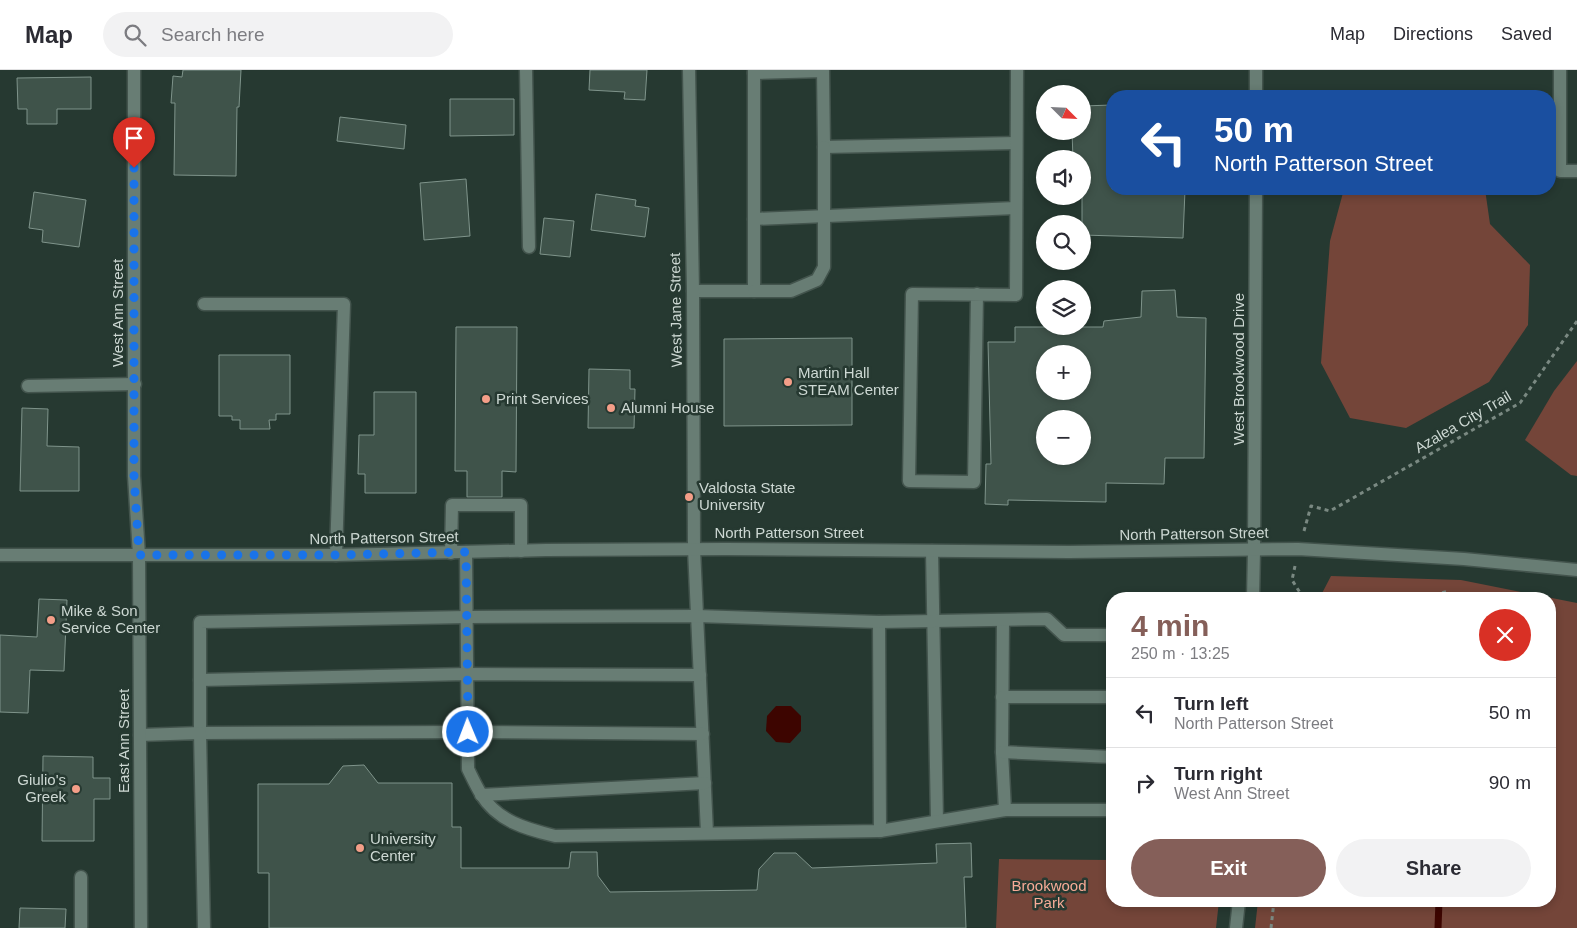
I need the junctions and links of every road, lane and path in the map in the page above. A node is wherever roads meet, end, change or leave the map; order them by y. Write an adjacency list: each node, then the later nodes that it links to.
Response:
1 (134, 70): 22 (main road, West Ann Street)
2 (526, 70): 16 (main road)
3 (689, 70): 17 (main road, West Jane Street)
4 (1017, 70): 9 (main road)
5 (1256, 70): 8 (main road)
6 (1560, 70): 11 (main road)
7 (754, 71): 10 (main road); 15 (main road)
8 (1256, 90)
9 (1016, 143): 10 (main road); 13 (main road)
10 (824, 147): 14 (main road)
11 (1577, 171)
12 (1256, 195): 27 (main road, West Brookwood Drive)
13 (1016, 208): 14 (main road); 19 (main road)
14 (824, 216): 15 (main road); 18 (main road)
15 (754, 219): 18 (main road)
16 (529, 247)
17 (693, 291): 18 (main road); 25 (main road, West Jane Street)
18 (754, 291)
19 (977, 294): 19 (main road)
20 (204, 304): 33 (main road)
21 (1577, 321): 24 (path, Azalea City Trail)
22 (134, 384): 23 (main road); 32 (main road, West Ann Street)
23 (28, 386)
24 (1330, 511)
25 (694, 550): 26 (main road, North Patterson Street); 28 (main road, North Patterson Street); 38 (main road, West Jane Street)
26 (932, 550): 27 (main road, North Patterson Street); 40 (main road)
27 (1254, 550): 34 (main road, North Patterson Street); 36 (main road, West Brookwood Drive)
28 (521, 551): 29 (main road, North Patterson Street); 30 (main road)
29 (466, 552): 30 (main road, North Patterson Street); 39 (main road)
30 (451, 553): 33 (main road, North Patterson Street)
31 (0, 555): 32 (main road, North Patterson Street)
32 (139, 555): 33 (main road, North Patterson Street); 51 (main road, East Ann Street)
33 (336, 555)
34 (1577, 570)
35 (1448, 591): 37 (path)
36 (1253, 592)
37 (1444, 592)
38 (697, 616): 39 (main road); 42 (main road); 45 (main road, West Jane Street)
39 (467, 617): 44 (main road); 46 (main road)
40 (934, 621): 41 (main road); 42 (main road); 59 (main road)
41 (1004, 621): 43 (main road); 47 (main road)
42 (879, 622): 60 (main road)
43 (1106, 635)
44 (467, 674): 45 (main road); 46 (main road); 49 (main road)
45 (700, 675): 52 (main road, West Jane Street)
46 (200, 680): 50 (main road)
47 (1002, 696): 48 (main road); 53 (main road)
48 (1106, 696)
49 (468, 732): 50 (main road); 52 (main road); 56 (main road)
50 (200, 733): 51 (main road); 67 (main road)
51 (140, 734): 66 (main road, East Ann Street)
52 (703, 734): 55 (main road, West Jane Street)
53 (1002, 752): 54 (main road); 57 (main road)
54 (1106, 757)
55 (705, 783): 56 (main road); 61 (main road, West Jane Street)
56 (482, 795): 61 (main road)
57 (1005, 810): 58 (main road); 59 (main road)
58 (1106, 810)
59 (937, 821): 60 (main road)
60 (880, 831): 61 (main road)
61 (707, 834)
62 (81, 877): 65 (main road)
63 (1238, 907): 68 (main road)
64 (1273, 907): 69 (path)
65 (81, 928)
66 (141, 928)
67 (204, 928)
68 (1236, 928)
69 (1271, 928)

